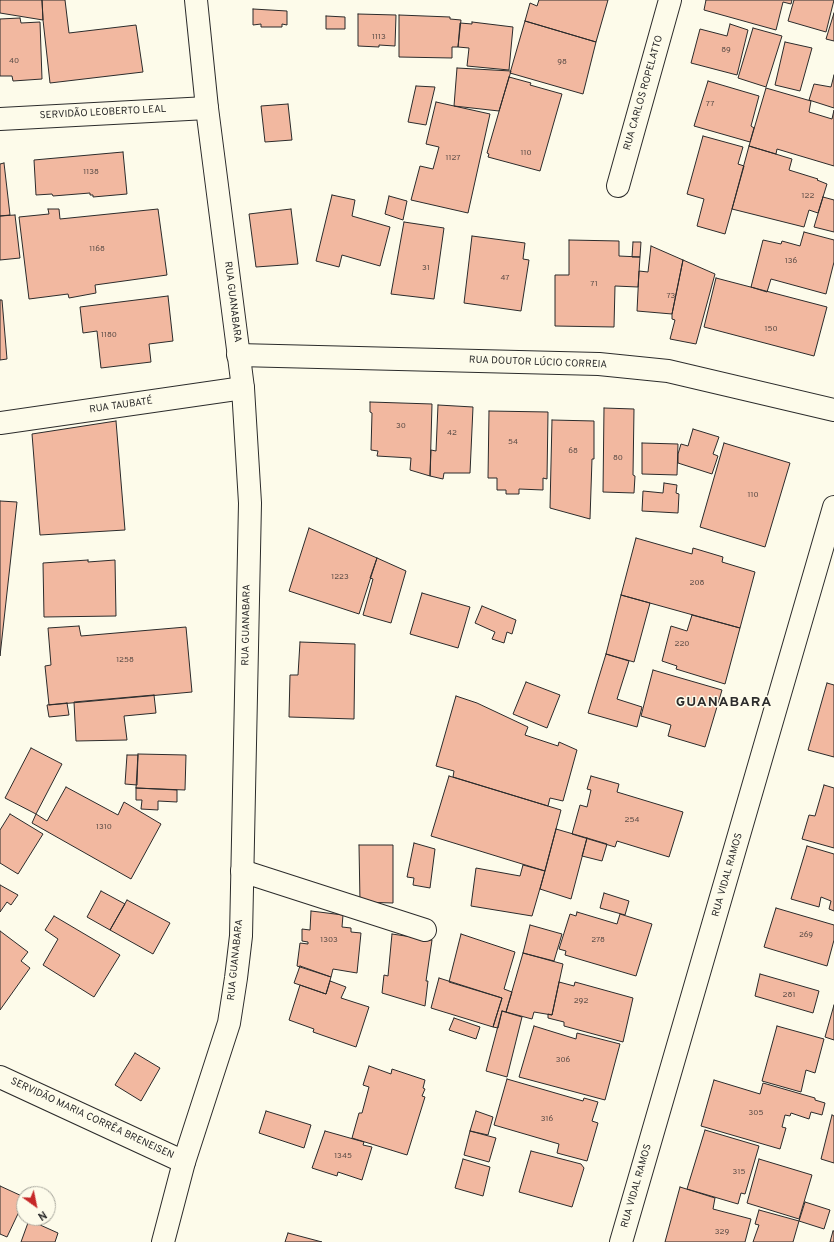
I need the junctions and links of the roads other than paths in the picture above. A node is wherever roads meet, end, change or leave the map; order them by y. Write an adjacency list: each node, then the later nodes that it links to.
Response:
1 (196, 0): 3 (street, RUA GUANABARA)
2 (670, 0): 5 (street, RUA CARLOS ROPELATTO)
3 (207, 108): 4 (street, SERVIDÃO LEOBERTO LEAL); 6 (street, RUA GUANABARA)
4 (0, 119)
5 (618, 186)
6 (238, 355): 7 (street, RUA GUANABARA); 8 (street, RUA DOUTOR LÚCIO CORREIA)
7 (243, 388): 9 (street, RUA TAUBATÉ); 11 (street, RUA GUANABARA)
8 (834, 410)
9 (0, 423)
10 (834, 507): 16 (street, RUA VIDAL RAMOS)
11 (242, 871): 12 (street); 14 (street, RUA GUANABARA)
12 (425, 930)
13 (0, 1077): 14 (street, SERVIDÃO MARIA CORRÊA BRENEISEN)
14 (184, 1162): 15 (street, RUA GUANABARA)
15 (163, 1242)
16 (621, 1242)

